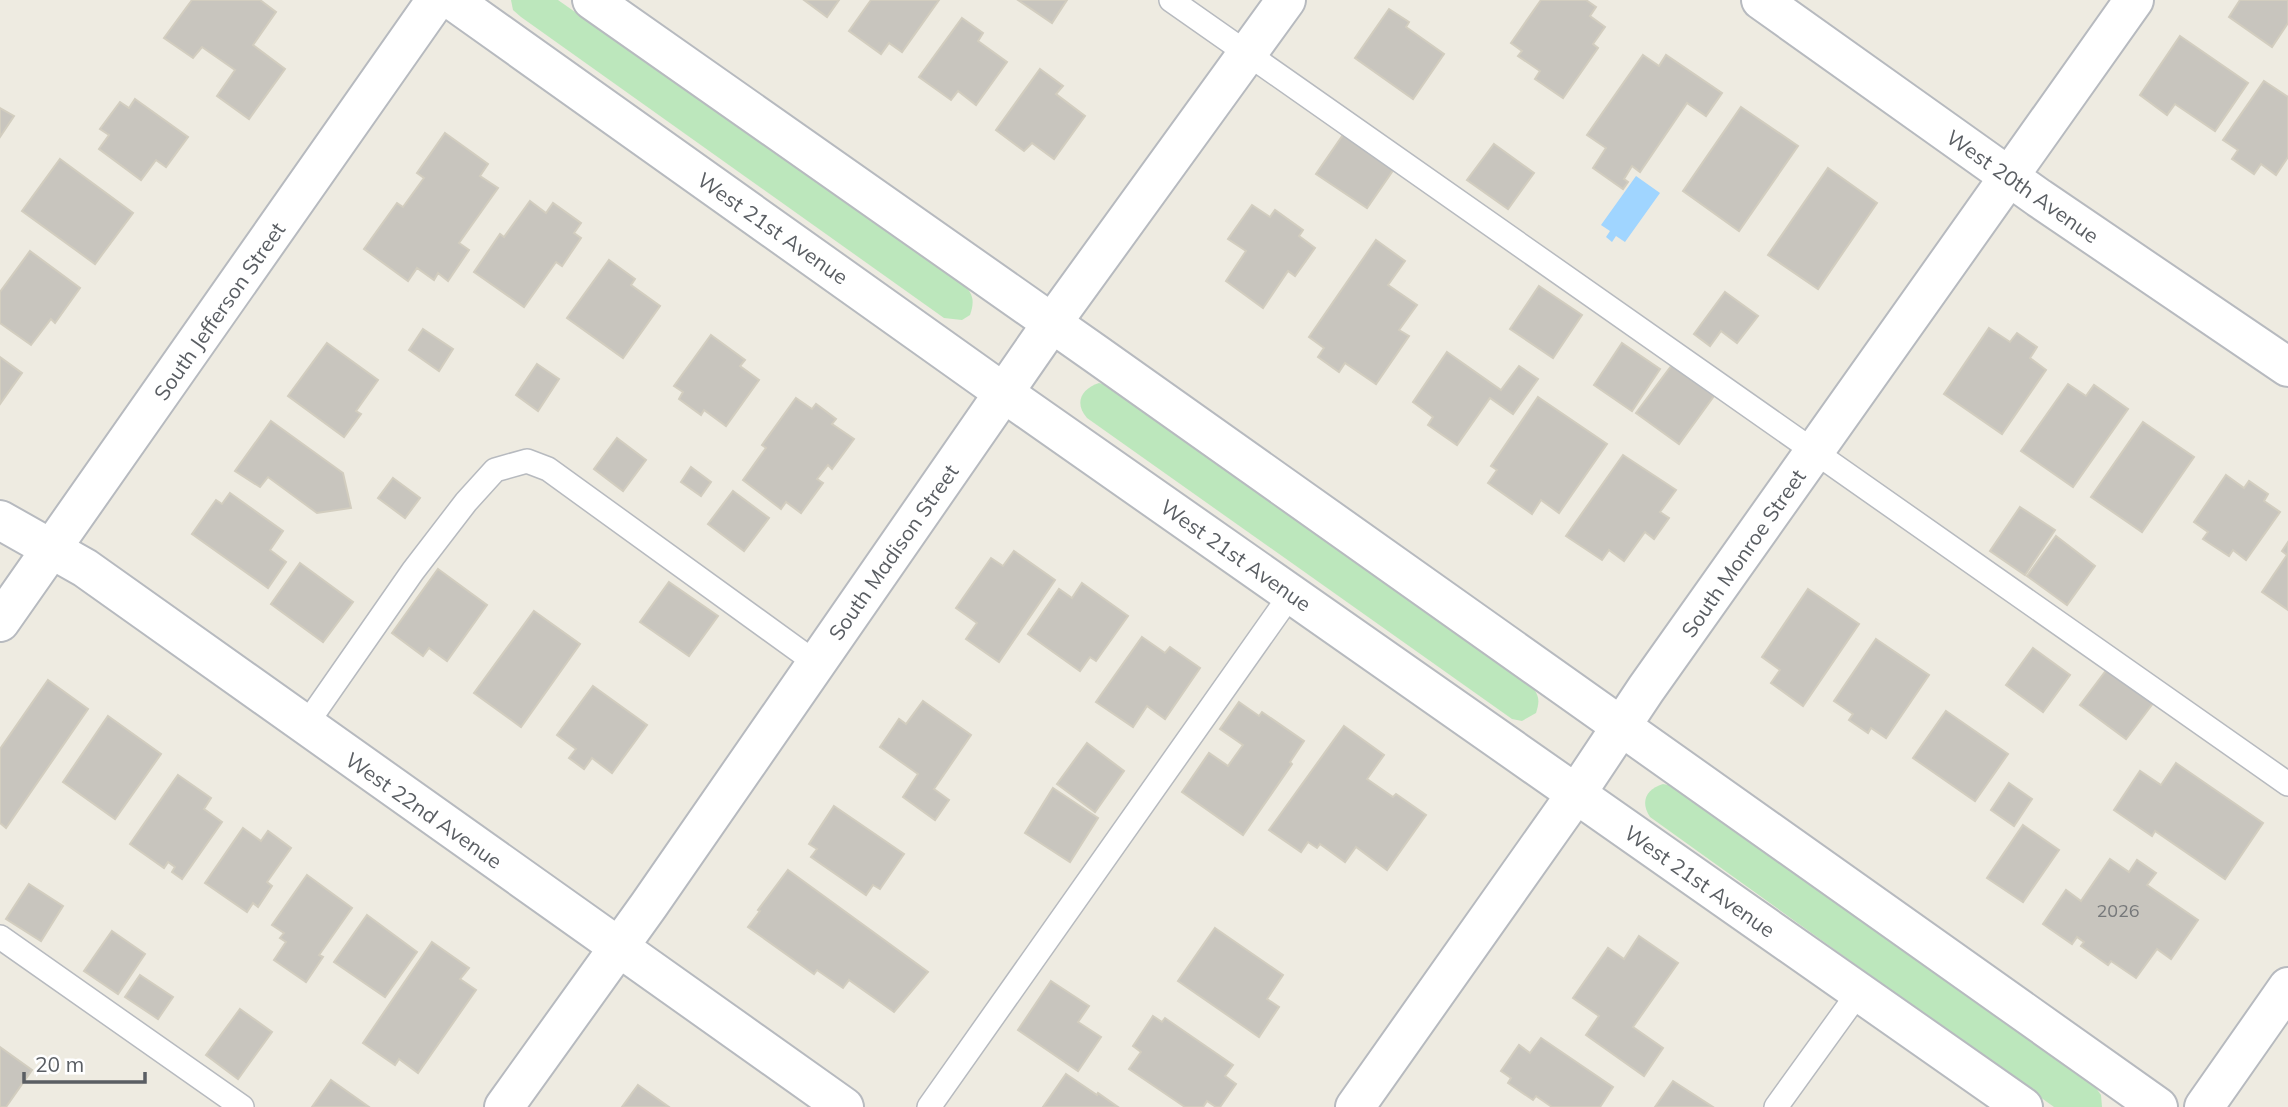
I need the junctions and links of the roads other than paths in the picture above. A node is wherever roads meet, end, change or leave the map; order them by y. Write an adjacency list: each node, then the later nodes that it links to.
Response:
1 (436, 0): 15 (street, South Jefferson Street)
2 (452, 0): 12 (street, West 21st Avenue)
3 (592, 0): 10 (street)
4 (1171, 0): 8 (lane)
5 (1286, 0): 8 (street, South Madison Street)
6 (1761, 0): 9 (street, West 20th Avenue)
7 (2134, 0): 9 (street, South Monroe Street)
8 (1247, 53): 10 (street, South Madison Street); 13 (lane)
9 (2008, 177): 11 (street, West 20th Avenue); 13 (street, South Monroe Street)
10 (1052, 323): 12 (street, South Madison Street); 20 (street)
11 (2288, 367)
12 (1004, 393): 16 (street, West 21st Avenue); 18 (street, South Madison Street)
13 (1814, 452): 20 (street, South Monroe Street); 21 (lane)
14 (0, 520): 15 (street, West 22nd Avenue)
15 (51, 550): 17 (street, South Jefferson Street); 19 (street, West 22nd Avenue)
16 (1291, 594): 22 (street, West 21st Avenue); 30 (lane)
17 (0, 622)
18 (816, 663): 19 (lane); 24 (street, South Madison Street)
19 (305, 726): 24 (street, West 22nd Avenue)
20 (1621, 726): 22 (street, South Monroe Street); 34 (street)
21 (2288, 784)
22 (1576, 794): 26 (street, West 21st Avenue); 31 (street, South Monroe Street)
23 (0, 937): 27 (lane)
24 (618, 948): 28 (street, South Madison Street); 29 (street, West 22nd Avenue)
25 (2288, 987): 35 (street)
26 (1859, 992): 32 (lane); 33 (street, West 21st Avenue)
27 (242, 1107)
28 (504, 1107)
29 (844, 1107)
30 (929, 1107)
31 (1355, 1107)
32 (1776, 1107)
33 (2022, 1107)
34 (2158, 1107)
35 (2204, 1107)

